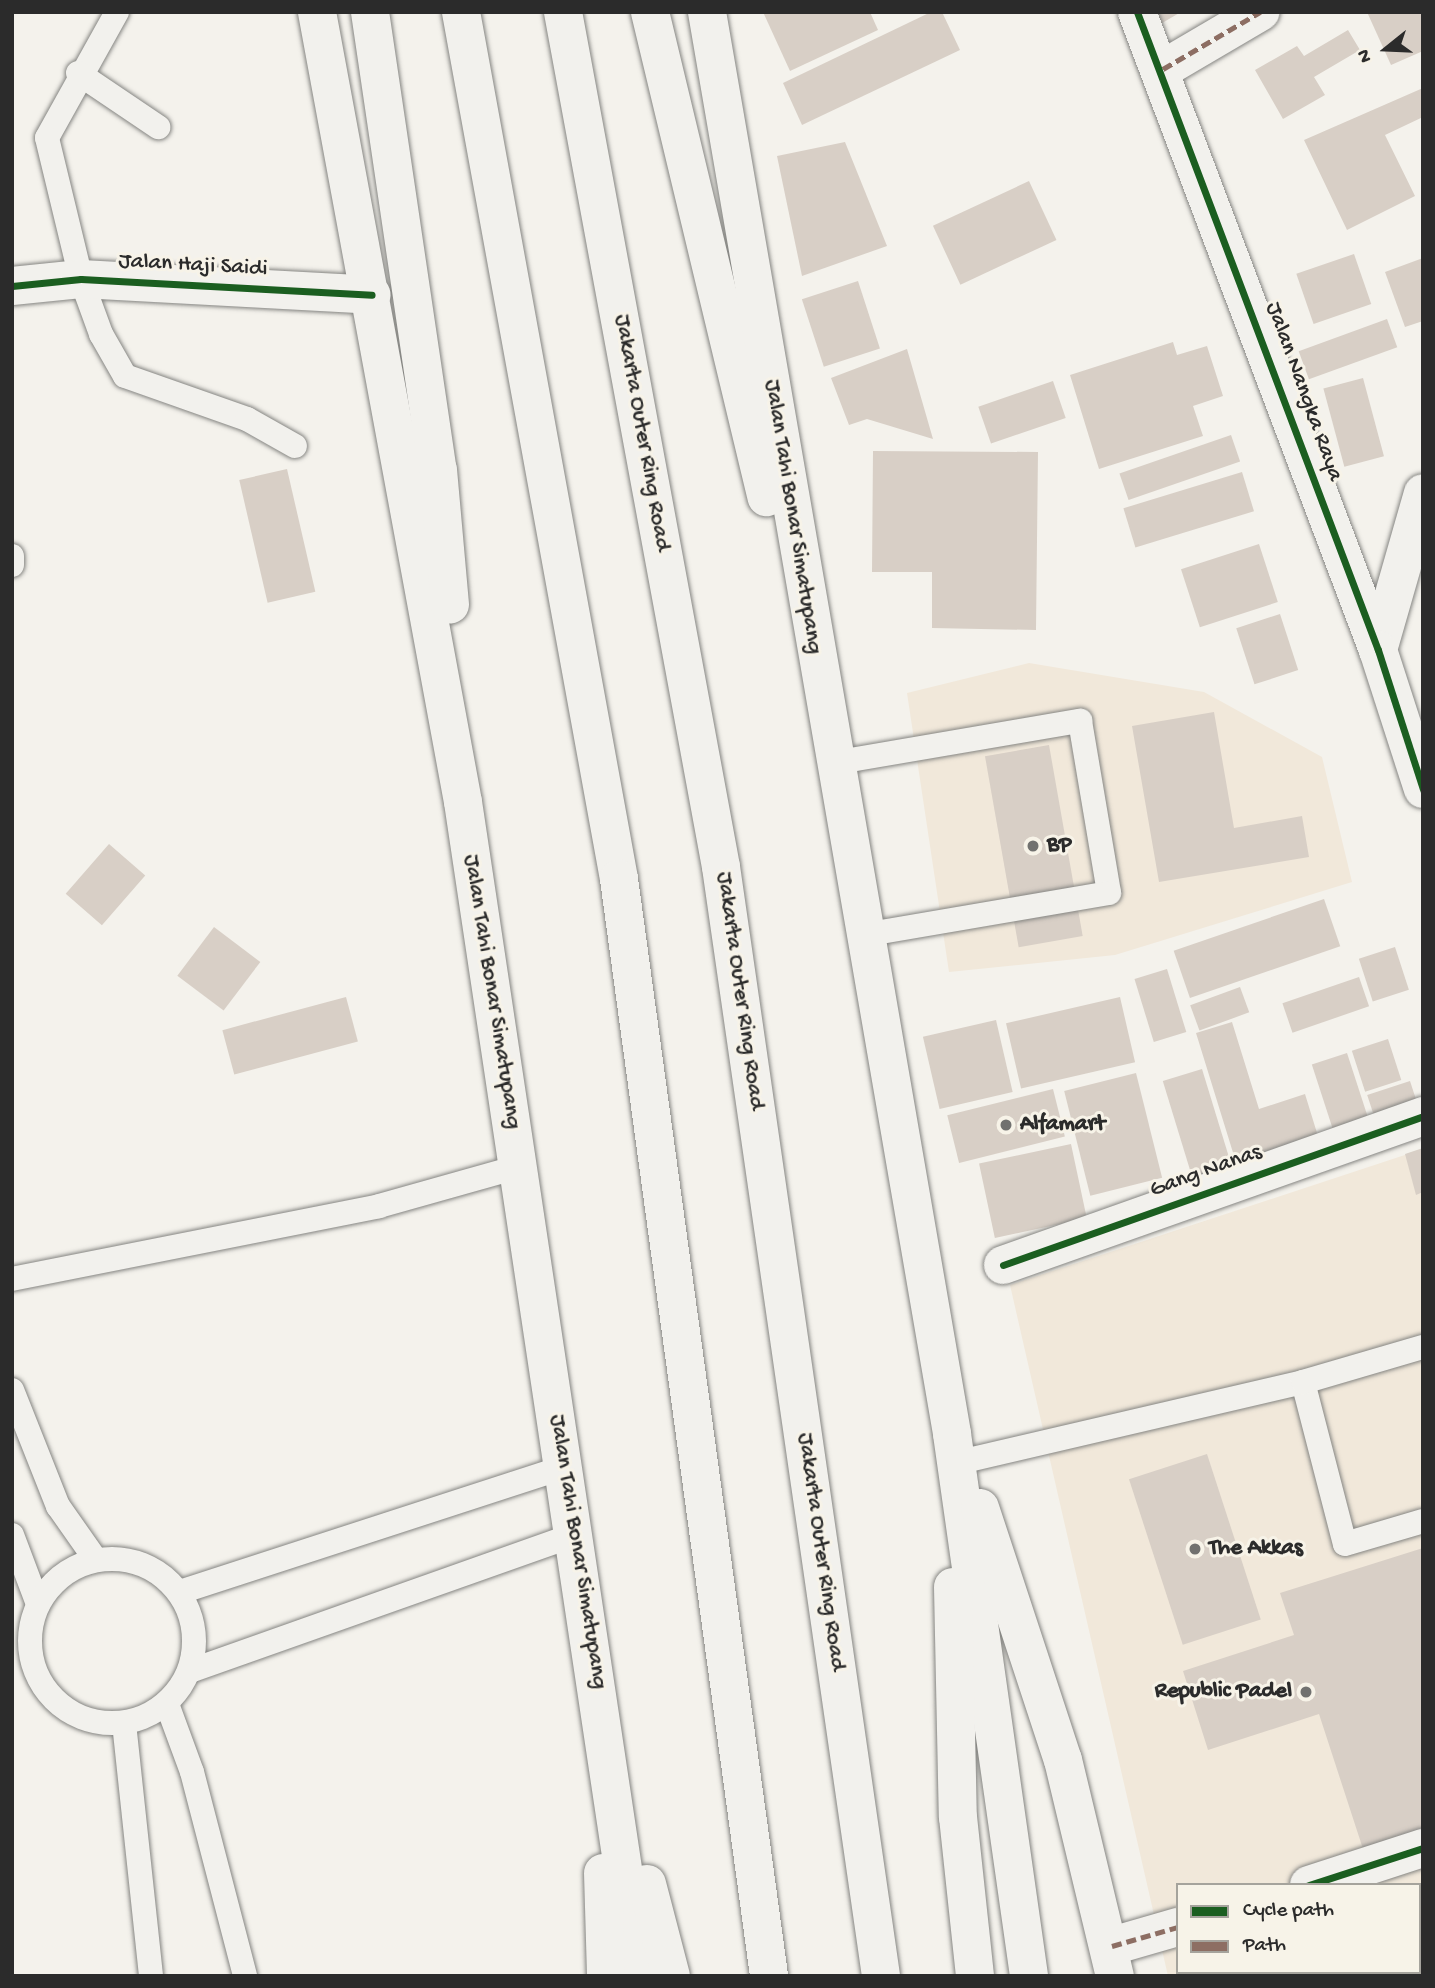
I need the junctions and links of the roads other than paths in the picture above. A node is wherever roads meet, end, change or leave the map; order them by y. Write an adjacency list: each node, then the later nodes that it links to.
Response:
1 (117, 12): 11 (lane)
2 (317, 12): 15 (main road, Jalan Tahi Bonar Simatupang)
3 (370, 12): 24 (main road)
4 (461, 12): 54 (main road)
5 (563, 12): 55 (main road, Jakarta Outer Ring Road)
6 (650, 12): 21 (main road)
7 (707, 12): 21 (main road, Jalan Tahi Bonar Simatupang)
8 (1137, 12): 10 (main road, Jalan Nangka Raya)
9 (1260, 12): 10 (main road)
10 (1163, 69): 20 (main road, Jalan Nangka Raya)
11 (78, 73): 12 (lane); 13 (lane)
12 (158, 127)
13 (80, 279): 14 (main road, Jalan Haji Saidi); 15 (main road, Jalan Haji Saidi); 16 (lane)
14 (12, 286)
15 (372, 295): 24 (main road, Jalan Tahi Bonar Simatupang)
16 (295, 446)
17 (1423, 493): 20 (main road)
18 (12, 556): 19 (lane)
19 (12, 565)
20 (1378, 650): 23 (main road, Jalan Nangka Raya)
21 (825, 719): 22 (main road, Jalan Tahi Bonar Simatupang)
22 (833, 763): 25 (main road, Jalan Tahi Bonar Simatupang); 25 (lane)
23 (1423, 789)
24 (463, 802): 27 (main road, Jalan Tahi Bonar Simatupang)
25 (863, 935): 33 (main road, Jalan Tahi Bonar Simatupang)
26 (1423, 1116): 28 (main road, Gang Nanas)
27 (518, 1167): 29 (lane); 34 (main road, Jalan Tahi Bonar Simatupang)
28 (1003, 1265)
29 (12, 1279)
30 (1423, 1347): 31 (lane)
31 (1303, 1382): 33 (lane); 35 (lane)
32 (14, 1401): 38 (lane)
33 (958, 1448): 48 (main road); 56 (main road); 57 (main road, Jalan Tahi Bonar Simatupang)
34 (564, 1467): 37 (main road, Jalan Tahi Bonar Simatupang); 39 (lane)
35 (1423, 1521)
36 (12, 1535): 40 (lane)
37 (574, 1535): 41 (lane); 42 (main road, Jalan Tahi Bonar Simatupang)
38 (96, 1560): 39 (lane); 40 (lane)
39 (180, 1592): 41 (lane)
40 (38, 1604): 44 (lane)
41 (190, 1671): 43 (lane)
42 (598, 1696): 51 (main road); 52 (main road, Jalan Tahi Bonar Simatupang); 53 (main road)
43 (167, 1704): 44 (lane); 50 (lane)
44 (124, 1723): 49 (lane)
45 (1423, 1847): 46 (main road)
46 (1315, 1883)
47 (1176, 1928): 48 (main road)
48 (1113, 1961)
49 (151, 1976)
50 (244, 1976)
51 (606, 1976)
52 (639, 1976)
53 (671, 1976)
54 (769, 1976)
55 (881, 1976)
56 (975, 1976)
57 (1029, 1976)

